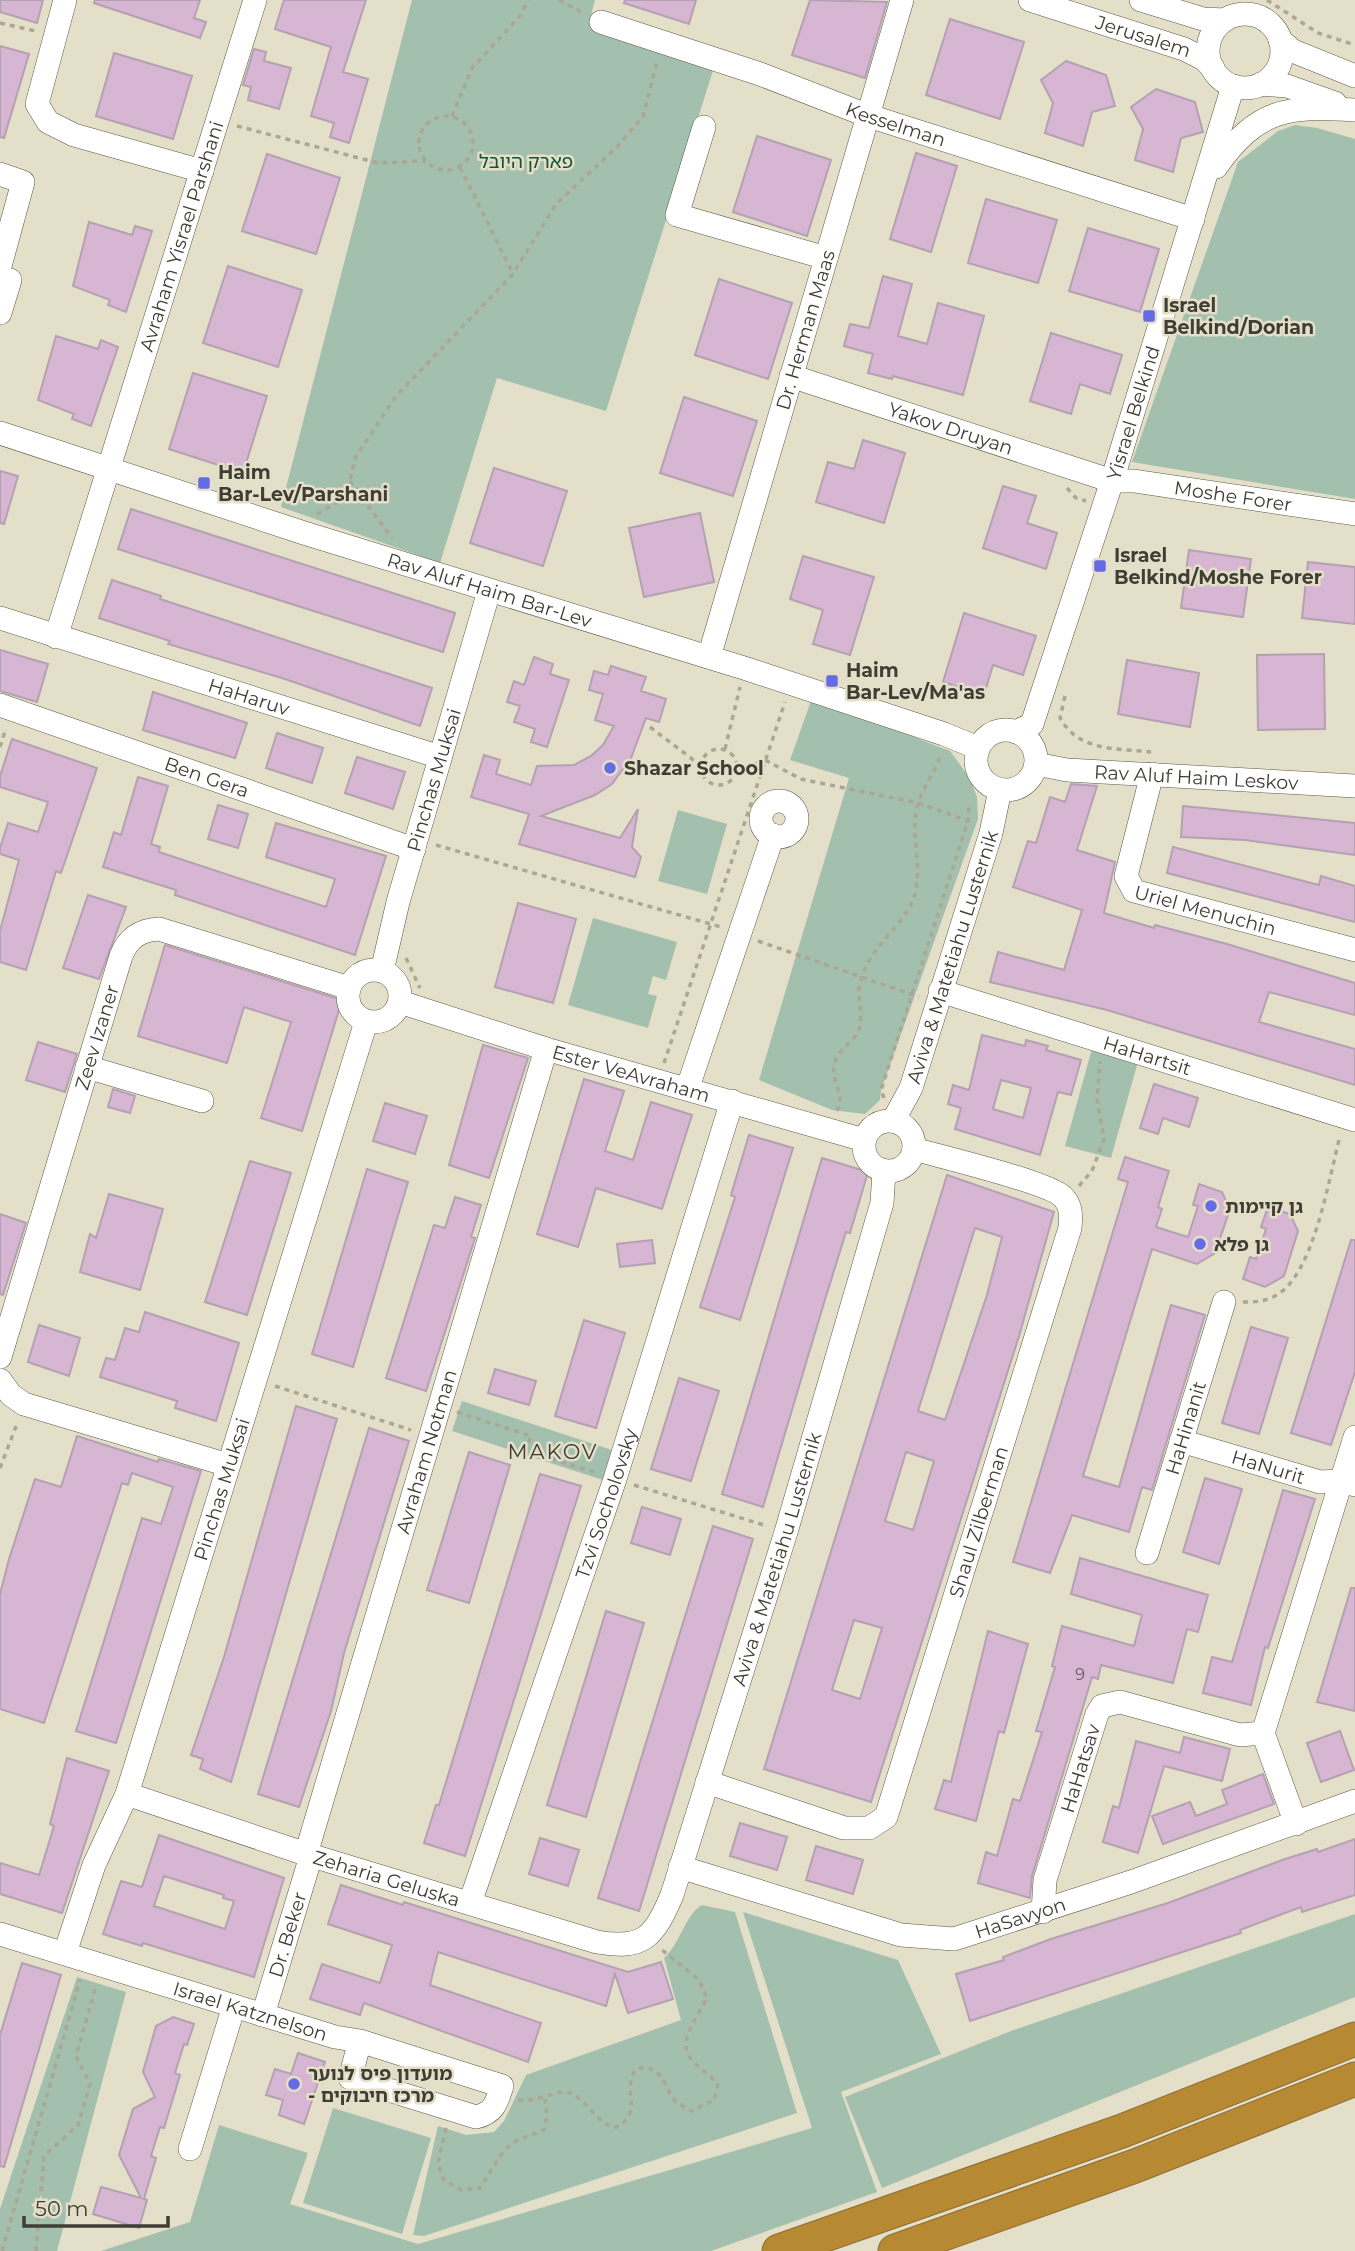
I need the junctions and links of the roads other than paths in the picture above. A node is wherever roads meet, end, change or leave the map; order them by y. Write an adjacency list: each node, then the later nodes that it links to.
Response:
1 (65, 0): 16 (street)
2 (255, 0): 16 (street, Avraham Yisrael Parshani)
3 (902, 0): 14 (street, Dr. Herman Maas)
4 (1030, 0): 9 (street, Jerusalem)
5 (1141, 0): 6 (street, Jerusalem)
6 (1235, 12): 7 (street); 9 (street)
7 (1271, 16): 10 (street); 11 (street)
8 (601, 22): 14 (street, Kesselman)
9 (1213, 68): 12 (street)
10 (1355, 76)
11 (1261, 84): 12 (street); 13 (street)
12 (1233, 86): 18 (street, Yisrael Belkind)
13 (1355, 110): 18 (street)
14 (866, 115): 19 (street, Kesselman); 20 (street, Dr. Herman Maas)
15 (704, 127): 20 (street)
16 (202, 171): 26 (street, Avraham Yisrael Parshani)
17 (0, 174): 21 (street)
18 (1206, 181): 19 (street, Yisrael Belkind)
19 (1193, 219): 27 (street, Yisrael Belkind)
20 (826, 258): 24 (street, Dr. Herman Maas)
21 (0, 266)
22 (0, 278): 23 (street)
23 (0, 313)
24 (790, 376): 27 (street, Yakov Druyan); 32 (street, Dr. Herman Maas)
25 (0, 433): 26 (street, Rav Aluf Haim Bar-Lev)
26 (107, 470): 29 (street, Rav Aluf Haim Bar-Lev); 31 (street)
27 (1112, 481): 28 (street, Moshe Forer); 34 (street, Yisrael Belkind)
28 (1355, 514)
29 (489, 591): 32 (street, Rav Aluf Haim Bar-Lev); 36 (street, Pinchas Muksai)
30 (0, 618): 31 (street, HaHaruv)
31 (56, 637): 36 (street, HaHaruv)
32 (709, 657): 35 (street, Rav Aluf Haim Bar-Lev)
33 (0, 705): 42 (street, Ben Gera)
34 (1016, 732): 35 (street); 38 (street)
35 (978, 748): 40 (street)
36 (440, 757): 42 (street, Pinchas Muksai)
37 (1152, 763): 38 (street, Rav Aluf Haim Leskov); 39 (street, Rav Aluf Haim Leskov); 43 (street, Uriel Menuchin)
38 (1036, 764): 40 (street)
39 (1355, 786)
40 (1000, 790): 46 (street, Aviva & Matetiahu Lusternik)
41 (773, 835): 51 (street)
42 (414, 849): 44 (street, Pinchas Muksai)
43 (1355, 950)
44 (382, 971): 45 (street); 47 (street)
45 (348, 988): 48 (street); 50 (street, Zeev Izaner)
46 (938, 998): 54 (street, Aviva & Matetiahu Lusternik); 55 (street, HaHartsit)
47 (400, 1002): 48 (street); 49 (street, Ester VeAvraham)
48 (366, 1022): 64 (street, Pinchas Muksai)
49 (546, 1049): 51 (street, Ester VeAvraham); 72 (street, Avraham Notman)
50 (88, 1067): 52 (street); 60 (street, Zeev Izaner)
51 (691, 1079): 53 (street, Ester VeAvraham)
52 (202, 1101)
53 (732, 1101): 56 (street, Ester VeAvraham); 74 (street, Tzvi Socholovsky)
54 (889, 1112): 56 (street); 57 (street)
55 (1350, 1119)
56 (864, 1140): 58 (street)
57 (914, 1149): 58 (street); 68 (street, Shaul Zilberman)
58 (884, 1171): 68 (street, Aviva & Matetiahu Lusternik)
59 (1224, 1302): 63 (street, HaHinanit)
60 (0, 1357)
61 (0, 1380): 64 (street)
62 (1355, 1437): 65 (street)
63 (1181, 1441): 65 (street, HaNurit); 66 (street, HaHinanit)
64 (228, 1465): 69 (street, Pinchas Muksai)
65 (1348, 1483): 67 (street)
66 (1147, 1553)
67 (1263, 1733): 71 (street); 75 (street, HaHatsav)
68 (708, 1782): 73 (street, Aviva & Matetiahu Lusternik)
69 (127, 1794): 72 (street, Zeharia Geluska); 78 (street, Pinchas Muksai)
70 (1355, 1801): 71 (street, HaSavyon)
71 (1296, 1824): 75 (street, HaSavyon)
72 (308, 1855): 74 (street, Zeharia Geluska); 80 (street, Dr. Beker)
73 (680, 1867): 75 (street, HaSavyon); 77 (street, Aviva & Matetiahu Lusternik)
74 (470, 1903): 77 (street, Zeharia Geluska)
75 (1043, 1912)
76 (0, 1934): 78 (street, Israel Katznelson)
77 (647, 1938)
78 (84, 1959): 79 (street, Israel Katznelson)
79 (234, 2006): 80 (street, Israel Katznelson); 84 (street)
80 (263, 2015): 82 (street, Israel Katznelson)
81 (1355, 2039): 85 (highway)
82 (360, 2041): 82 (street, Israel Katznelson)
83 (1355, 2079): 86 (highway)
84 (190, 2149)
85 (779, 2251)
86 (895, 2251)

